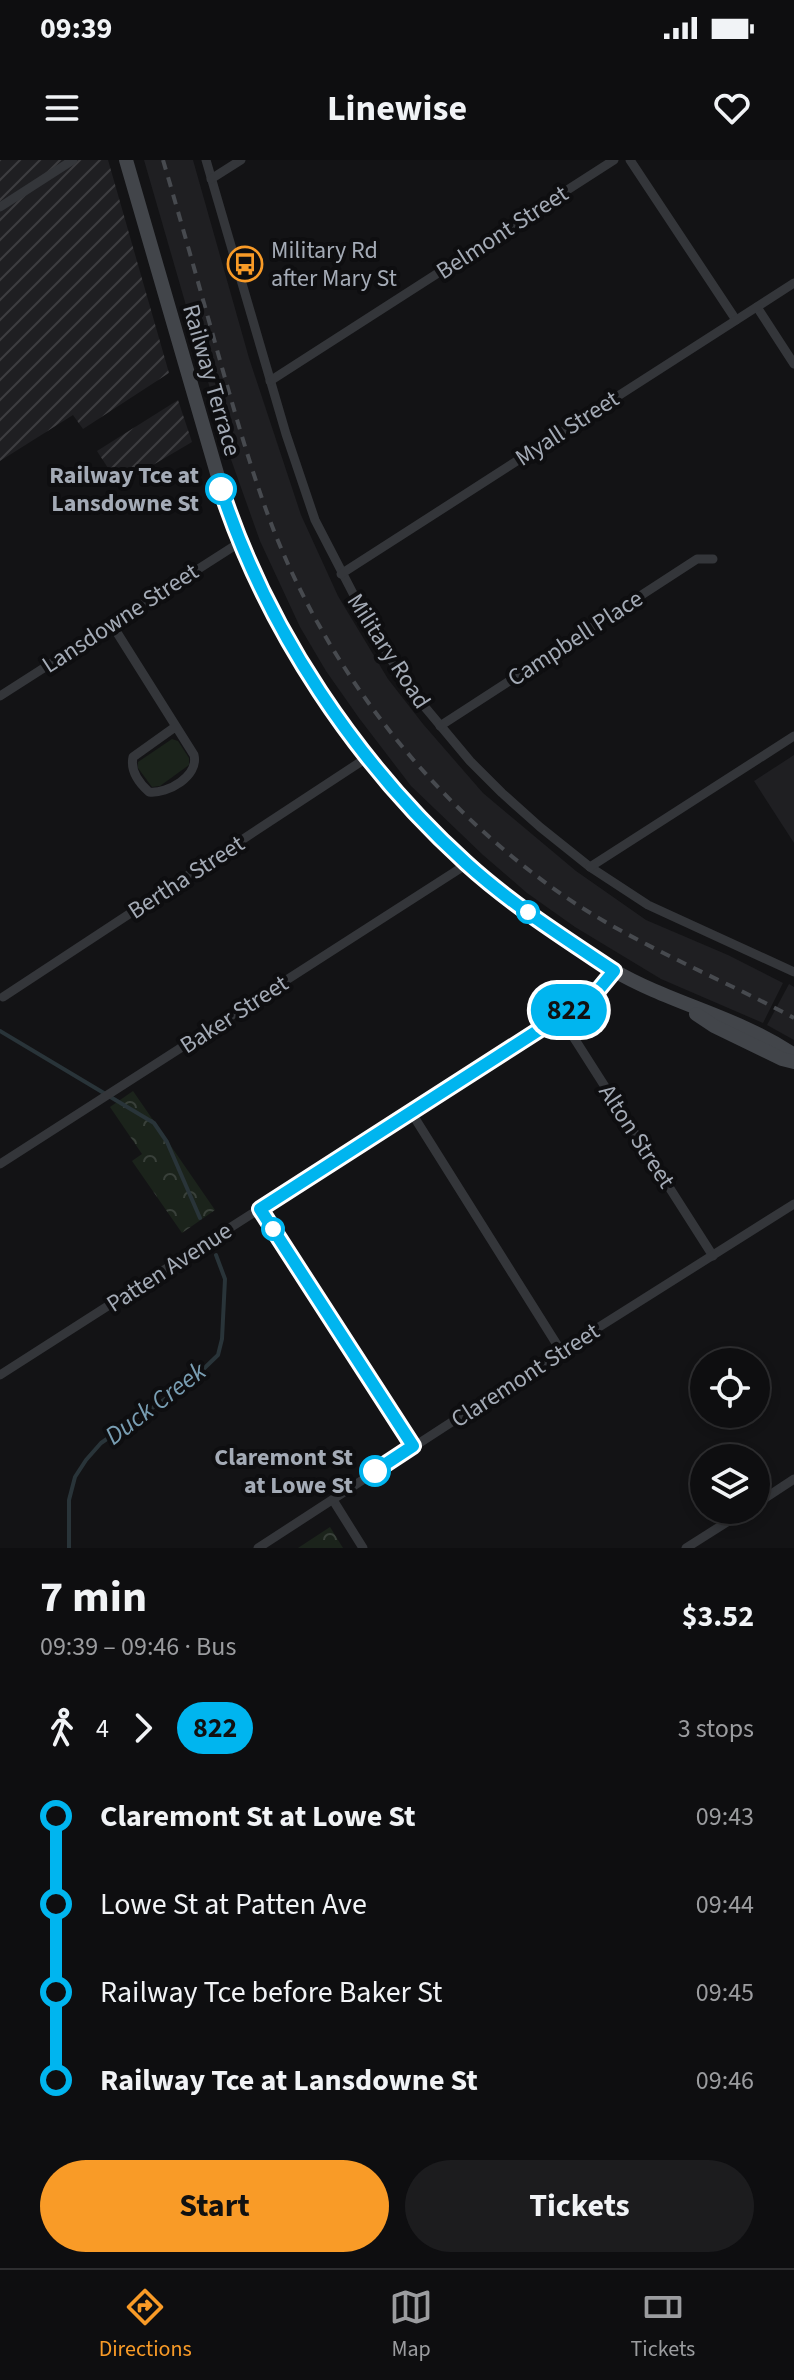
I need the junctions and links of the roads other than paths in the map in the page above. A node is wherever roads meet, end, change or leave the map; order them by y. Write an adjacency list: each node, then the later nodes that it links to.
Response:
1 (73, 160): 8 (street)
2 (126, 160): 14 (main road, Railway Terrace)
3 (206, 160): 7 (street, Military Road)
4 (241, 160): 7 (street)
5 (614, 160): 13 (street, Belmont Street)
6 (630, 160): 11 (street)
7 (211, 179): 13 (street, Military Road)
8 (0, 207)
9 (794, 283): 10 (street, Myall Street)
10 (757, 307): 11 (street, Myall Street); 12 (street)
11 (736, 320): 16 (street, Myall Street)
12 (794, 364)
13 (270, 381): 16 (street, Military Road)
14 (242, 541): 17 (street, Lansdowne Street); 22 (main road, Railway Terrace)
15 (713, 559): 19 (street, Campbell Place)
16 (341, 574): 19 (street, Military Road)
17 (111, 623): 18 (street, Lansdowne Street); 20 (street)
18 (0, 696)
19 (440, 726): 24 (street, Military Road)
20 (175, 727): 20 (street)
21 (794, 736): 24 (street)
22 (368, 757): 23 (main road, Railway Terrace); 27 (street, Bertha Street)
23 (467, 864): 25 (main road, Railway Terrace); 33 (street, Baker Street)
24 (590, 867): 26 (street, Military Road)
25 (614, 971): 28 (main road, Railway Terrace); 29 (street, Patten Avenue)
26 (794, 972)
27 (3, 997)
28 (676, 1001): 30 (main road, Railway Terrace); 31 (main road, Railway Terrace)
29 (560, 1016): 32 (street, Patten Avenue); 36 (street, Alton Street)
30 (794, 1055)
31 (794, 1062)
32 (411, 1112): 35 (street, Patten Avenue); 37 (street)
33 (0, 1164)
34 (794, 1204): 36 (street, Claremont Street)
35 (260, 1209): 38 (street, Patten Avenue); 39 (street)
36 (713, 1256): 37 (street, Claremont Street)
37 (561, 1351): 39 (street, Claremont Street)
38 (0, 1375)
39 (413, 1446): 42 (street, Claremont Street)
40 (794, 1479): 41 (street)
41 (770, 1495)
42 (333, 1500): 44 (street, Claremont Street); 45 (street)
43 (724, 1524): 46 (street)
44 (258, 1548)
45 (363, 1548)
46 (686, 1548)

